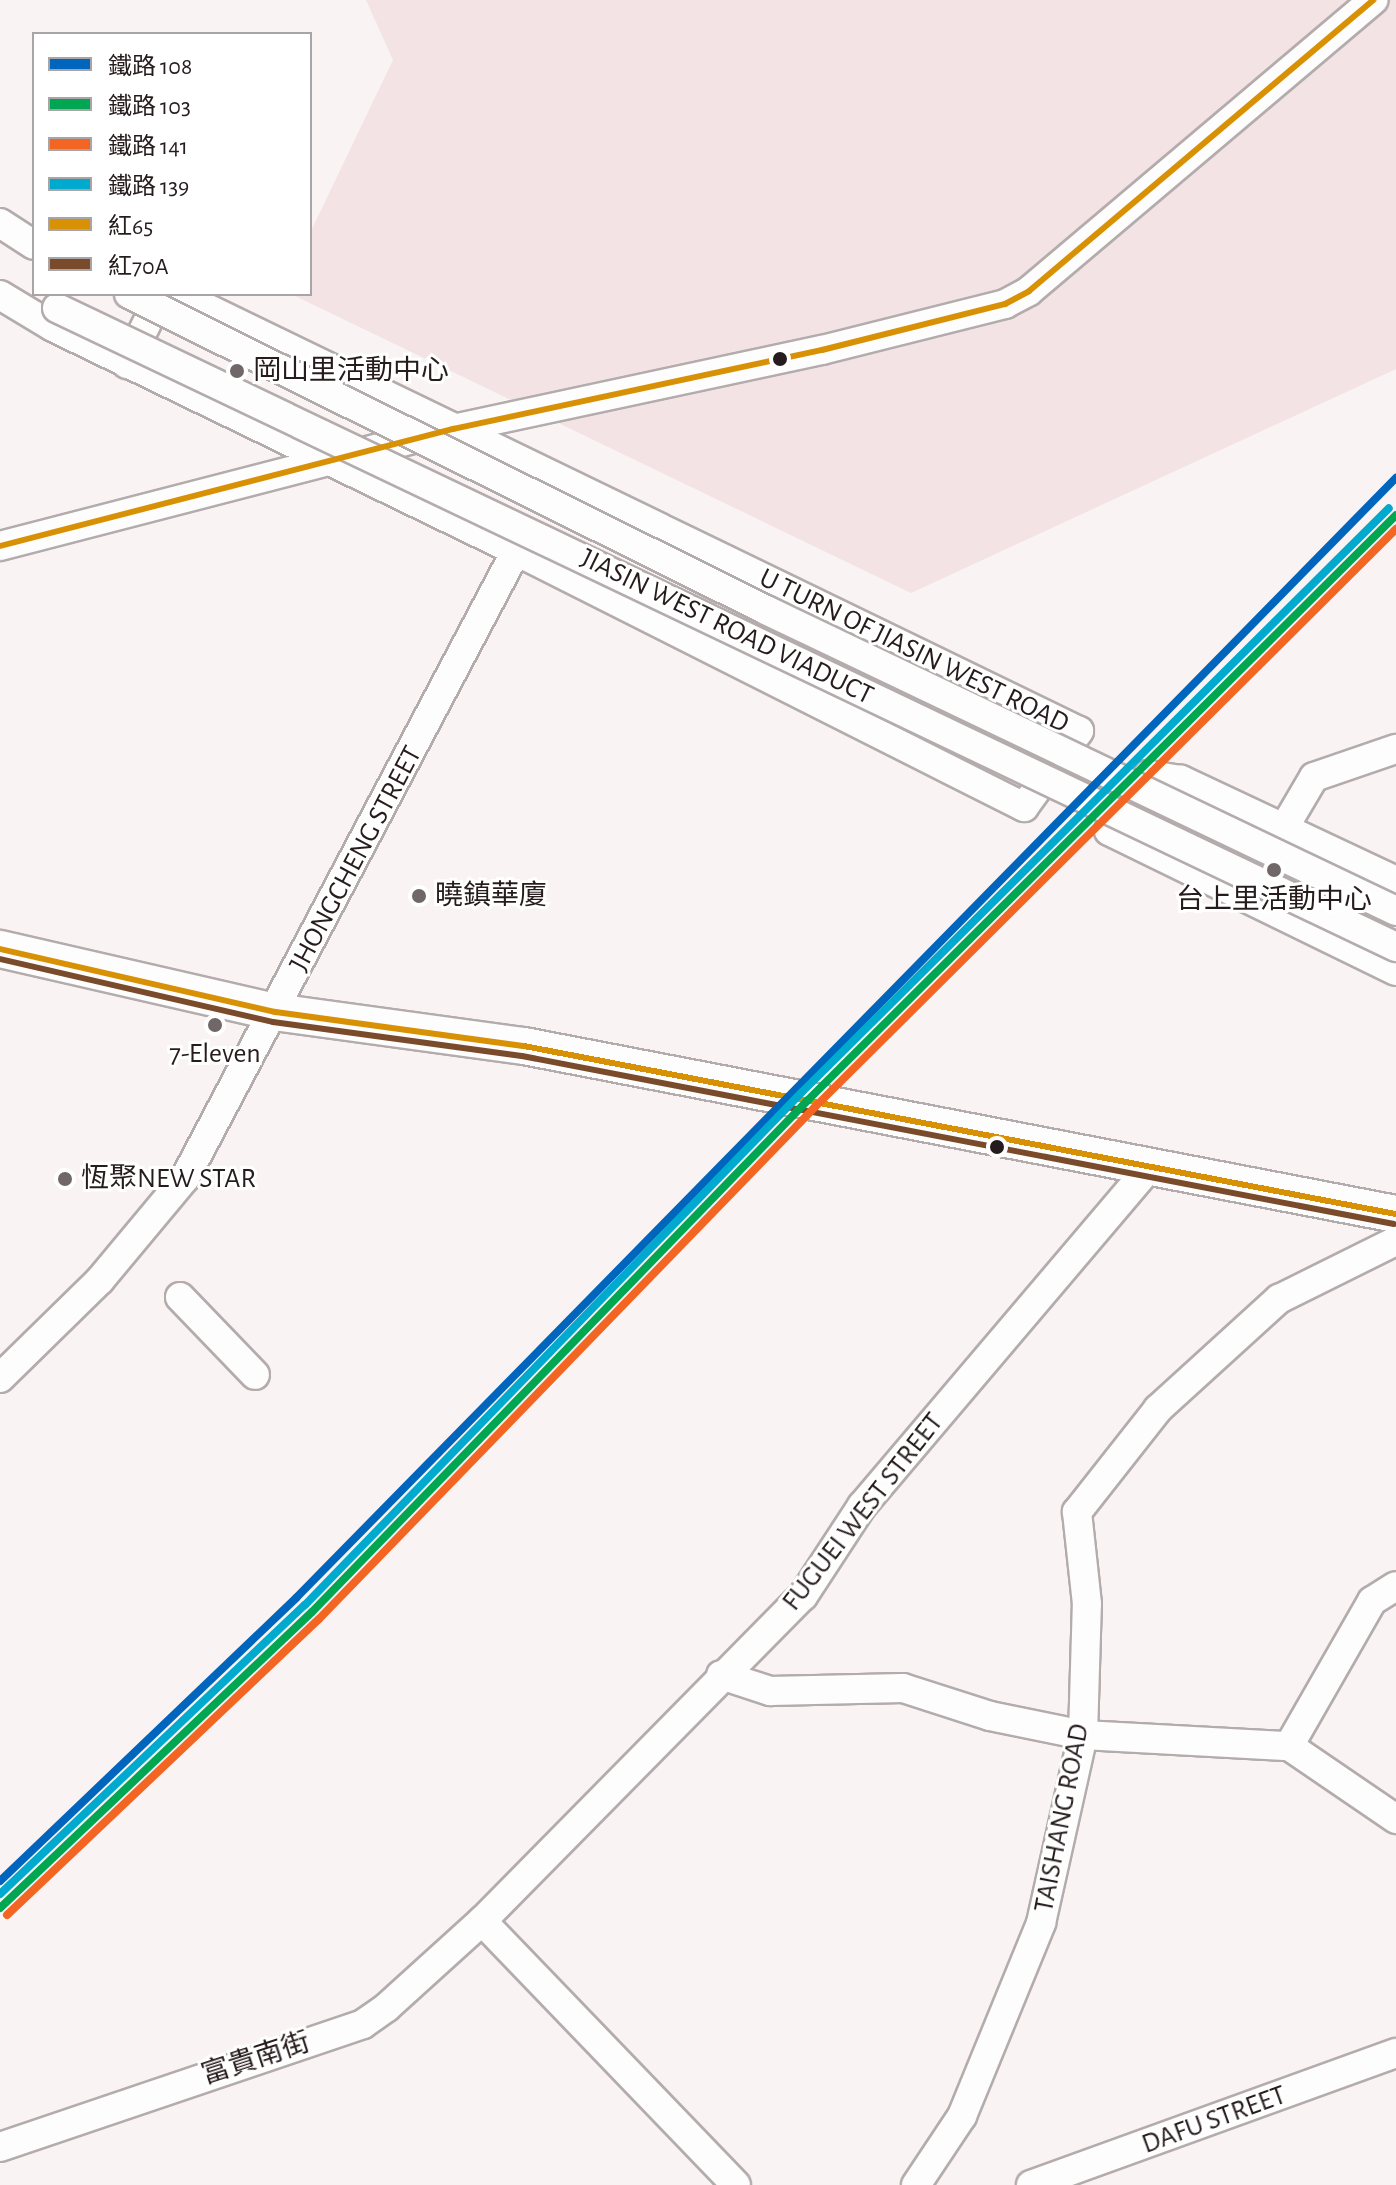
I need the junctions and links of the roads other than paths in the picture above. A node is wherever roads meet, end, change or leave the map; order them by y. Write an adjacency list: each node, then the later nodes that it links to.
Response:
1 (1373, 0): 14 (street)
2 (0, 202): 3 (street)
3 (32, 222)
4 (0, 223): 5 (street)
5 (32, 244)
6 (0, 275): 7 (street, JIASIN WEST ROAD VIADUCT, bridge)
7 (32, 294)
8 (0, 295): 13 (street, U TURN OF JIASIN WEST ROAD)
9 (36, 296): 22 (street, JIASIN WEST ROAD VIADUCT, bridge)
10 (133, 296): 21 (street, JIASIN WEST ROAD VIADUCT, bridge)
11 (160, 296): 13 (street)
12 (182, 296): 14 (street)
13 (127, 364): 15 (street, U TURN OF JIASIN WEST ROAD)
14 (453, 429): 15 (street); 17 (street, U TURN OF JIASIN WEST ROAD)
15 (325, 460): 16 (street); 17 (street, U TURN OF JIASIN WEST ROAD)
16 (0, 546)
17 (516, 551): 25 (street, JHONGCHENG STREET)
18 (1396, 749): 19 (street)
19 (1284, 828): 20 (street); 24 (street)
20 (1396, 881)
21 (1396, 911)
22 (1396, 947)
23 (0, 949): 25 (main road)
24 (1396, 971)
25 (275, 1012): 26 (main road); 31 (street, JHONGCHENG STREET)
26 (1150, 1167): 27 (main road); 33 (street, FUGUEI WEST STREET)
27 (1396, 1214)
28 (1396, 1241): 34 (street, TAISHANG ROAD)
29 (180, 1297): 30 (street)
30 (255, 1375)
31 (0, 1378)
32 (1396, 1586): 35 (street)
33 (721, 1675): 34 (street); 37 (street, FUGUEI WEST STREET)
34 (1083, 1735): 35 (street); 41 (street, TAISHANG ROAD)
35 (1289, 1746): 36 (street)
36 (1396, 1819)
37 (482, 1921): 39 (street, 富貴南街); 40 (street)
38 (1396, 2053): 42 (street, DAFU STREET)
39 (0, 2147)
40 (736, 2185)
41 (916, 2185)
42 (1031, 2185)

